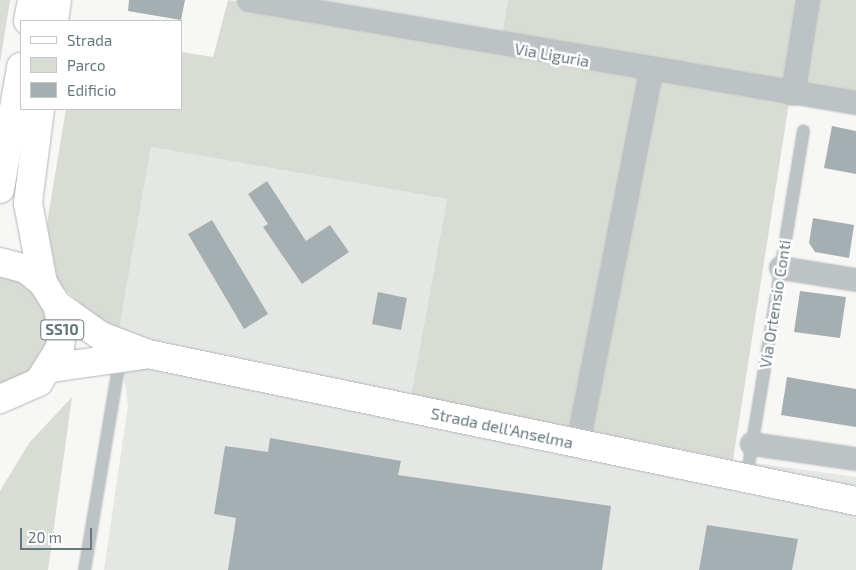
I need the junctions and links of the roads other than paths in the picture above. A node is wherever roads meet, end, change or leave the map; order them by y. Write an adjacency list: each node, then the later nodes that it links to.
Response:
1 (32, 0): 5 (main road)
2 (57, 0): 6 (main road)
3 (808, 0): 9 (street)
4 (249, 2): 7 (street, Via Liguria)
5 (28, 20)
6 (54, 20)
7 (651, 72): 9 (street, Via Liguria); 24 (street)
8 (20, 73): 13 (main road)
9 (793, 94): 10 (street, Via Liguria)
10 (856, 103)
11 (40, 110): 17 (main road, SS10)
12 (803, 131): 15 (lane, Via Ortensio Conti)
13 (0, 189)
14 (0, 262): 17 (main road, SS10)
15 (780, 268): 16 (street); 25 (lane, Via Ortensio Conti)
16 (856, 280)
17 (43, 283): 18 (main road, SS10)
18 (57, 306): 19 (main road, Strada dell'Anselma); 21 (main road, SS10)
19 (148, 354): 20 (main road, Strada dell'Anselma); 24 (main road, Strada dell'Anselma)
20 (119, 357): 21 (main road, Strada dell'Anselma); 29 (lane)
21 (51, 368): 22 (main road)
22 (12, 396): 23 (main road)
23 (0, 419)
24 (578, 444): 27 (main road, Strada dell'Anselma)
25 (752, 444): 26 (street); 27 (lane, Via Ortensio Conti)
26 (856, 459)
27 (746, 478): 28 (main road, Strada dell'Anselma)
28 (856, 501)
29 (84, 570)

